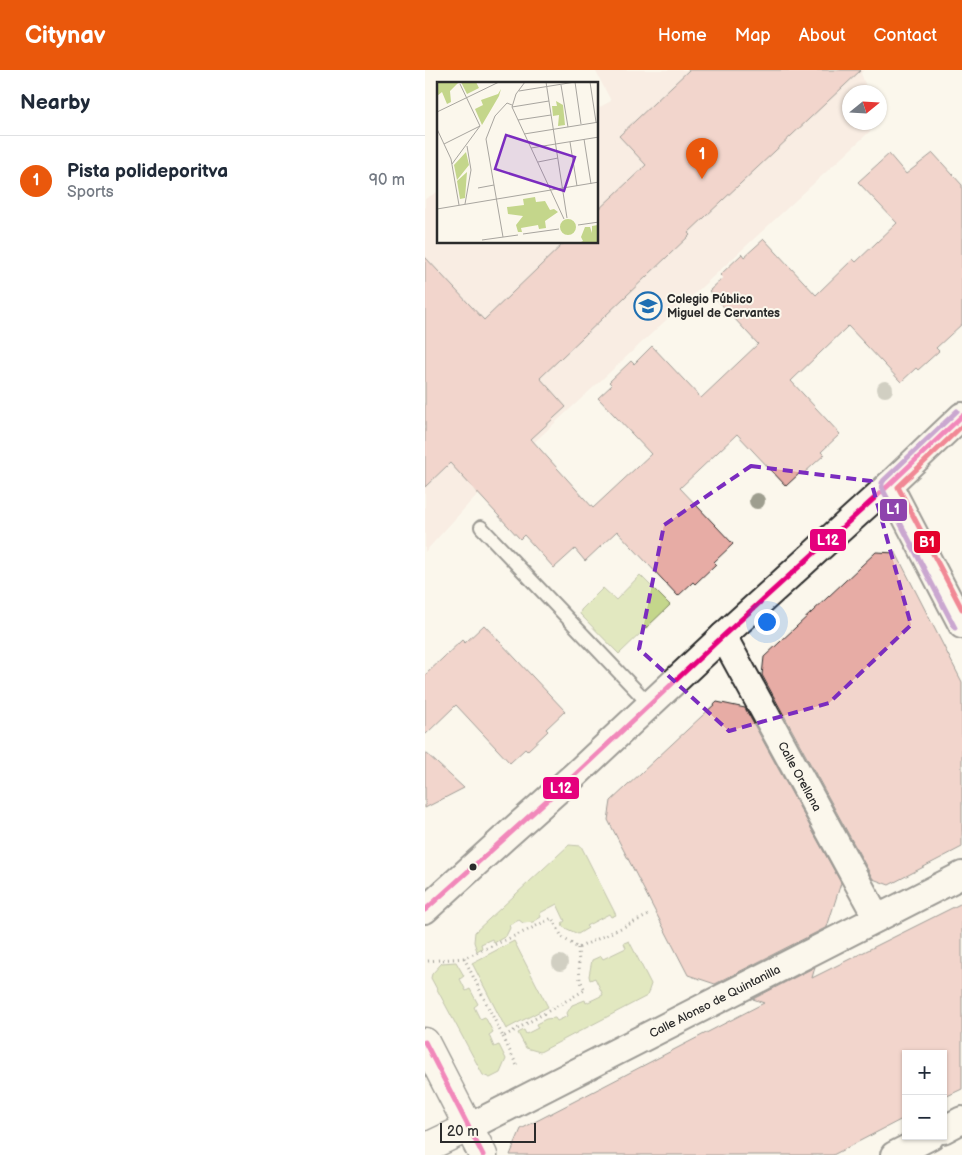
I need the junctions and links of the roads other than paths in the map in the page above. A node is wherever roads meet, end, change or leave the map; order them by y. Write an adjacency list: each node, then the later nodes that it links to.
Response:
1 (962, 416): 2 (street)
2 (889, 485): 4 (street); 5 (street)
3 (481, 527): 6 (lane)
4 (962, 626)
5 (723, 636): 6 (street); 9 (street, Calle Orellana)
6 (650, 705): 8 (street)
7 (962, 874): 9 (street, Calle Alonso de Quintanilla)
8 (425, 910)
9 (877, 918): 12 (street, Calle Alonso de Quintanilla)
10 (425, 1042): 12 (street)
11 (962, 1120): 13 (street)
12 (469, 1128): 15 (street); 16 (street)
13 (947, 1128)
14 (923, 1140): 17 (street)
15 (425, 1148)
16 (483, 1155)
17 (894, 1155)

